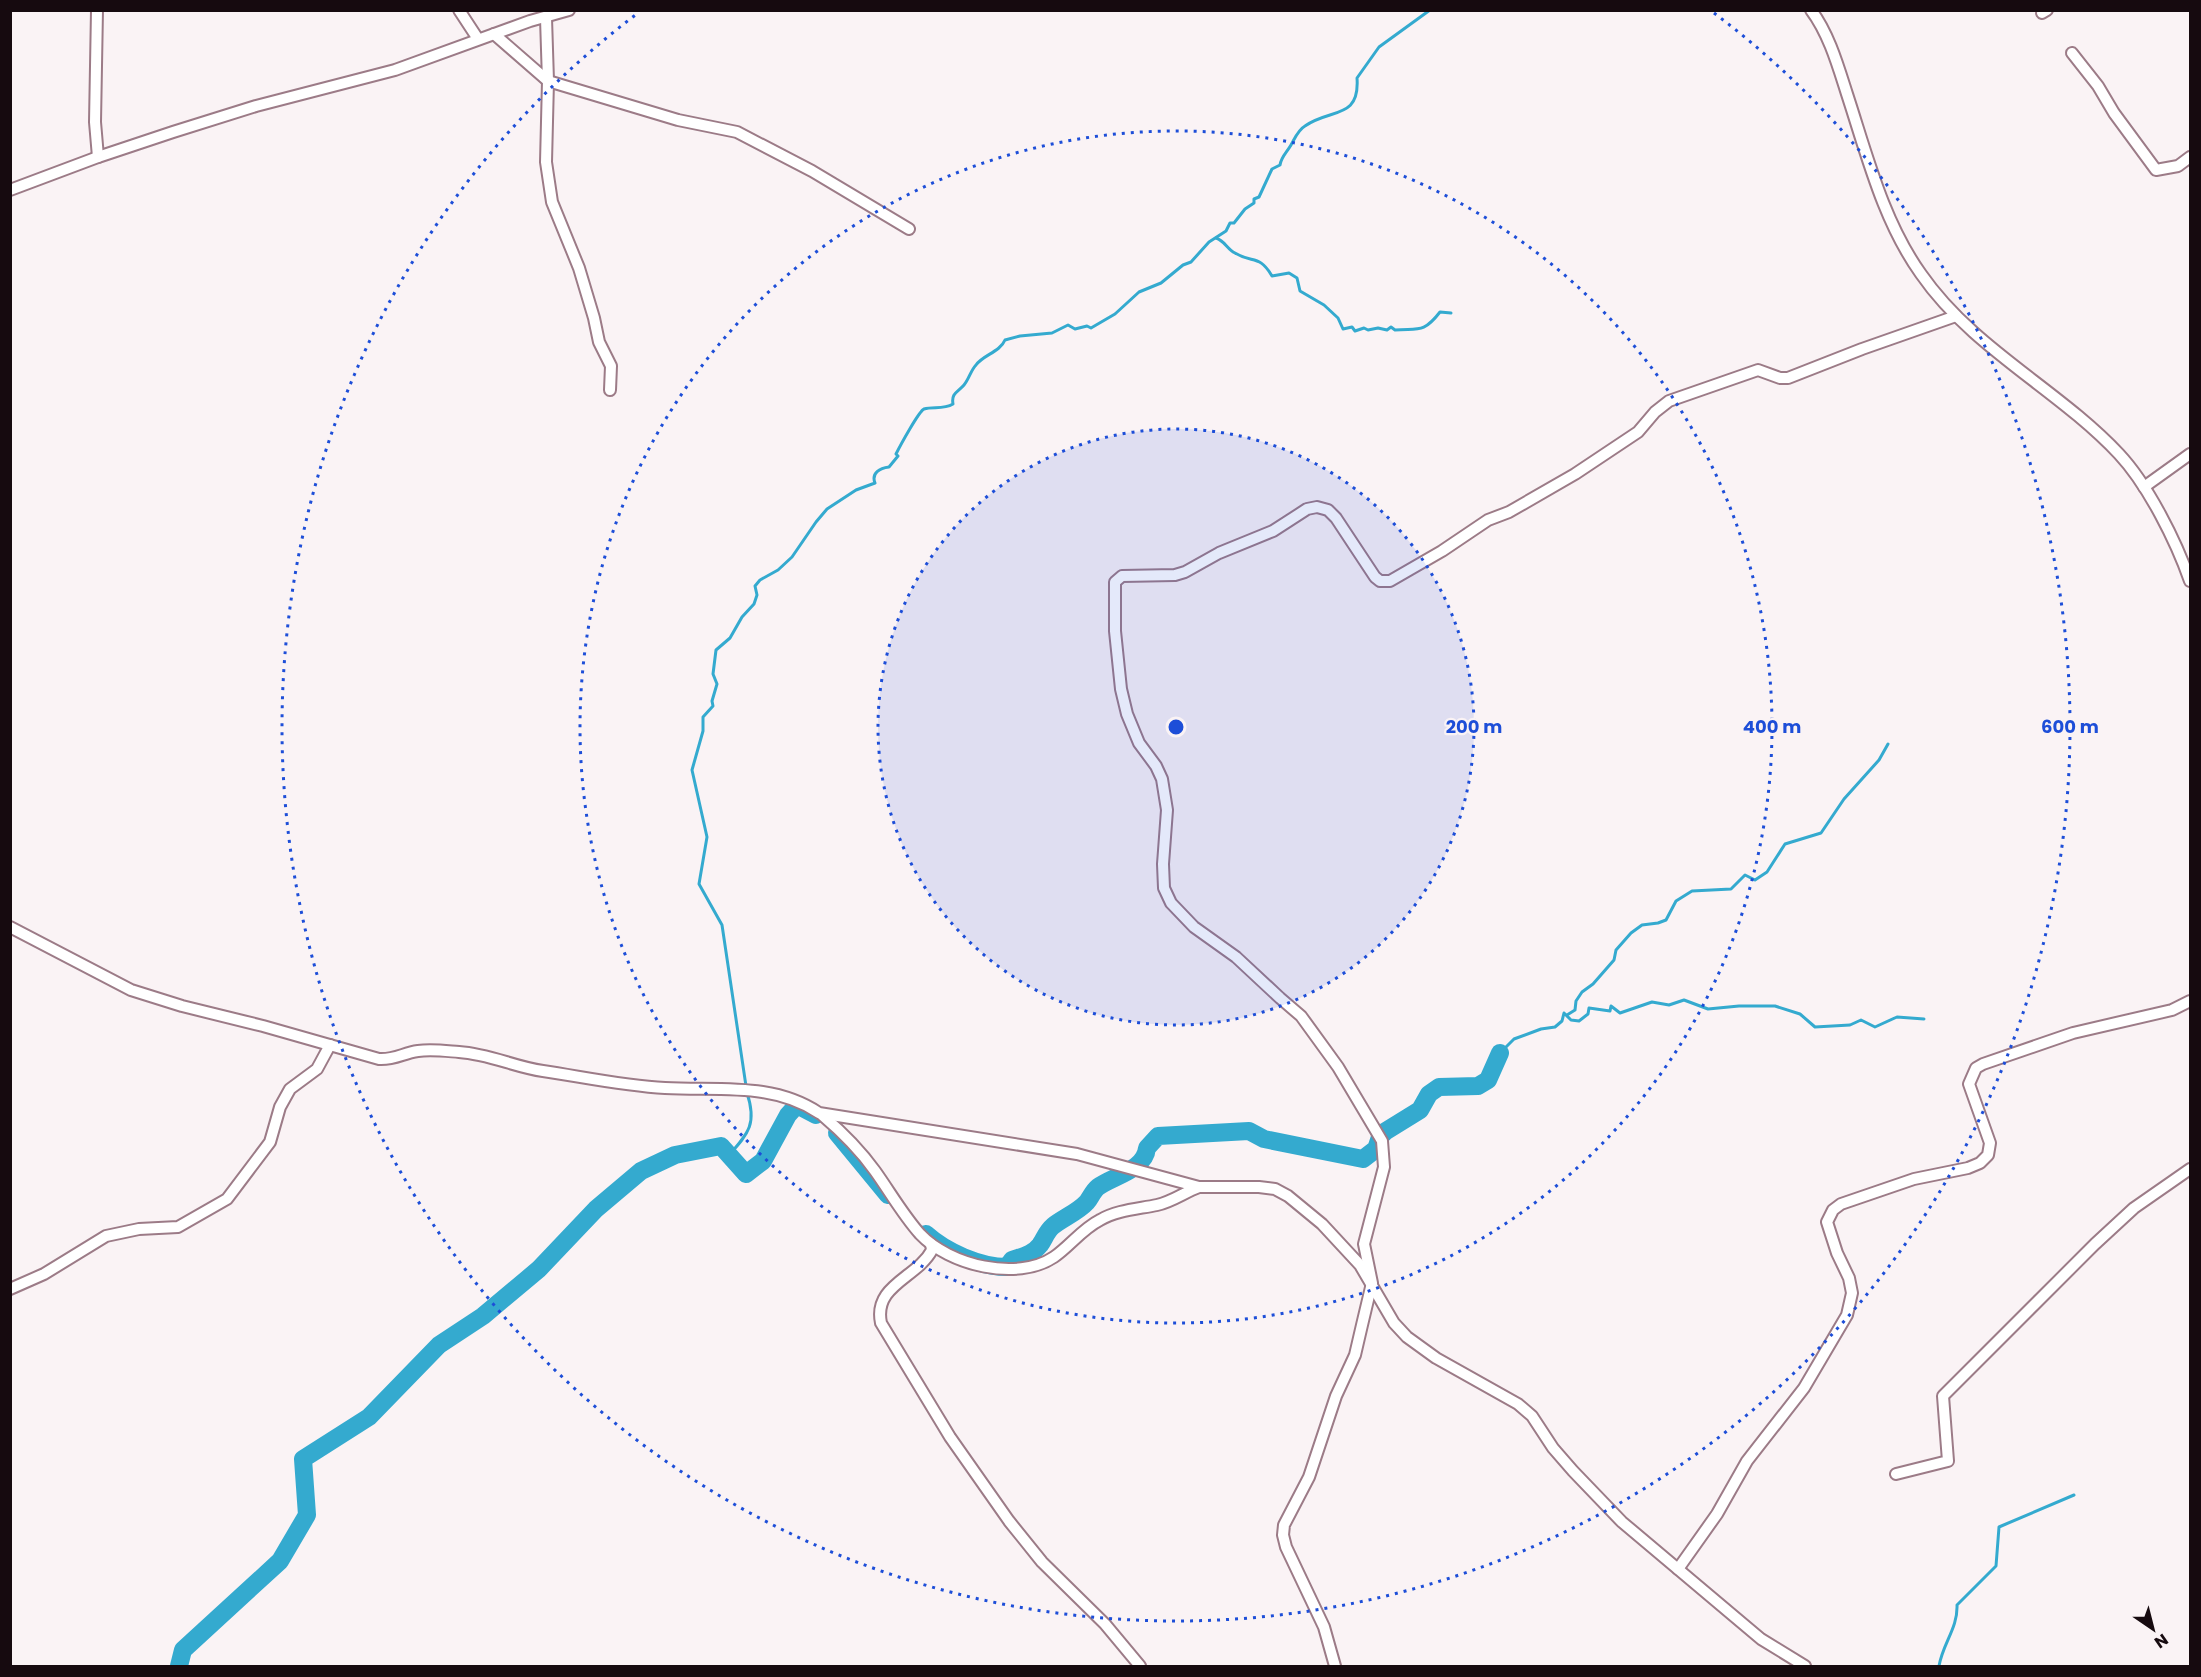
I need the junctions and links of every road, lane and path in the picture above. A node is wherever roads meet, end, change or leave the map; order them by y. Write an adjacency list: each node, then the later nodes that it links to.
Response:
1 (97, 10): 10 (street)
2 (459, 10): 7 (street)
3 (569, 10): 5 (street)
4 (1811, 10): 14 (street)
5 (546, 18): 6 (street); 9 (street)
6 (494, 34): 7 (street); 9 (street)
7 (478, 39): 10 (street)
8 (2072, 53): 11 (street)
9 (548, 81): 13 (street); 15 (street)
10 (98, 157): 12 (street)
11 (2190, 157)
12 (10, 190)
13 (909, 229)
14 (1956, 316): 17 (street); 26 (street)
15 (610, 390)
16 (2190, 454): 17 (street)
17 (2144, 487): 18 (street)
18 (2190, 581)
19 (10, 927): 21 (street)
20 (2190, 1000): 29 (street)
21 (330, 1045): 22 (street); 27 (street)
22 (819, 1113): 24 (street); 25 (street)
23 (2190, 1169): 28 (street)
24 (1199, 1186): 25 (street); 26 (street)
25 (931, 1244): 31 (street)
26 (1372, 1282): 29 (street); 32 (street)
27 (10, 1289)
28 (1896, 1474)
29 (1677, 1569): 30 (street)
30 (1789, 1663): 33 (street)
31 (1140, 1666)
32 (1335, 1666)
33 (1804, 1666)

